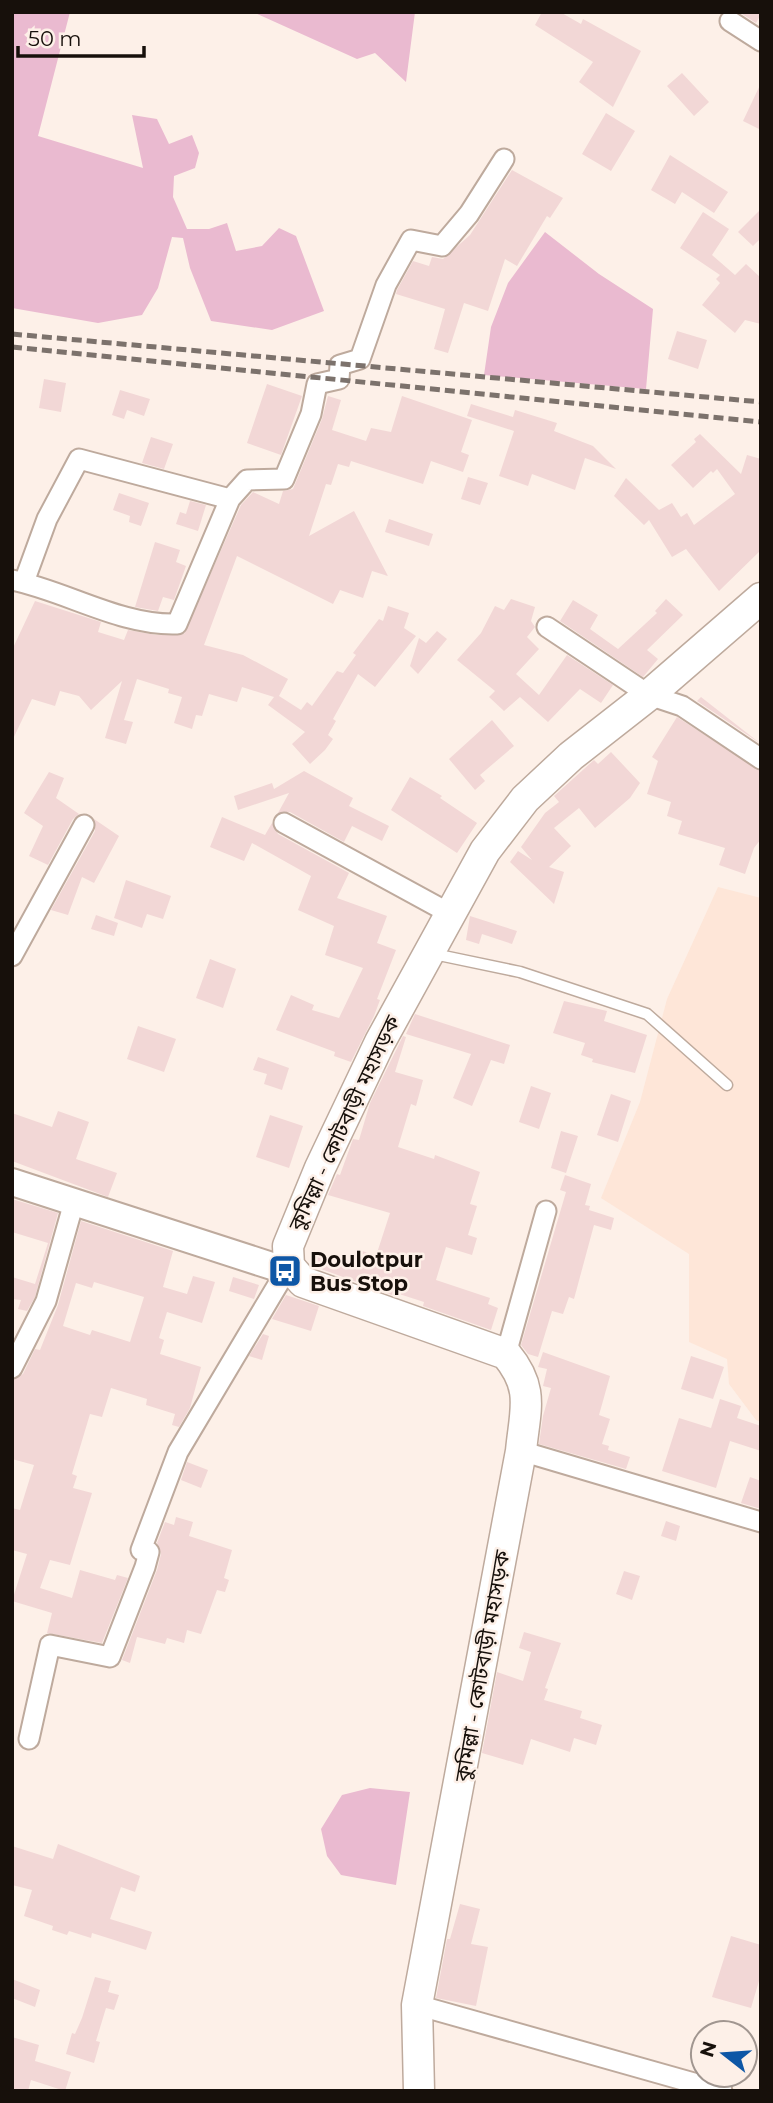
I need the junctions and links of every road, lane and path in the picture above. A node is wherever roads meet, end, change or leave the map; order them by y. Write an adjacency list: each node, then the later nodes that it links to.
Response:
1 (730, 22): 2 (street)
2 (761, 41)
3 (504, 159): 4 (street)
4 (230, 499): 5 (street); 5 (street)
5 (18, 581)
6 (761, 598): 8 (main road, কুমিল্লা - কোটবাড়ী মহাসড়ক)
7 (547, 628): 8 (street)
8 (649, 695): 9 (street); 12 (main road, কুমিল্লা - কোটবাড়ী মহাসড়ক)
9 (761, 759)
10 (284, 823): 12 (street)
11 (84, 825): 14 (street)
12 (449, 913): 13 (main road, কুমিল্লা - কোটবাড়ী মহাসড়ক)
13 (427, 952): 15 (lane); 19 (main road, কুমিল্লা - কোটবাড়ী মহাসড়ক)
14 (12, 956)
15 (727, 1085)
16 (12, 1182): 17 (street)
17 (74, 1202): 19 (street); 21 (street)
18 (546, 1210): 20 (street)
19 (289, 1266): 20 (main road); 24 (street)
20 (506, 1354): 22 (main road, কুমিল্লা - কোটবাড়ী মহাসড়ক)
21 (13, 1363)
22 (521, 1451): 23 (street); 25 (main road, কুমিল্লা - কোটবাড়ী মহাসড়ক)
23 (761, 1521)
24 (29, 1739)
25 (417, 2005): 26 (main road, কুমিল্লা - কোটবাড়ী মহাসড়ক); 27 (street)
26 (419, 2091)
27 (722, 2091)

